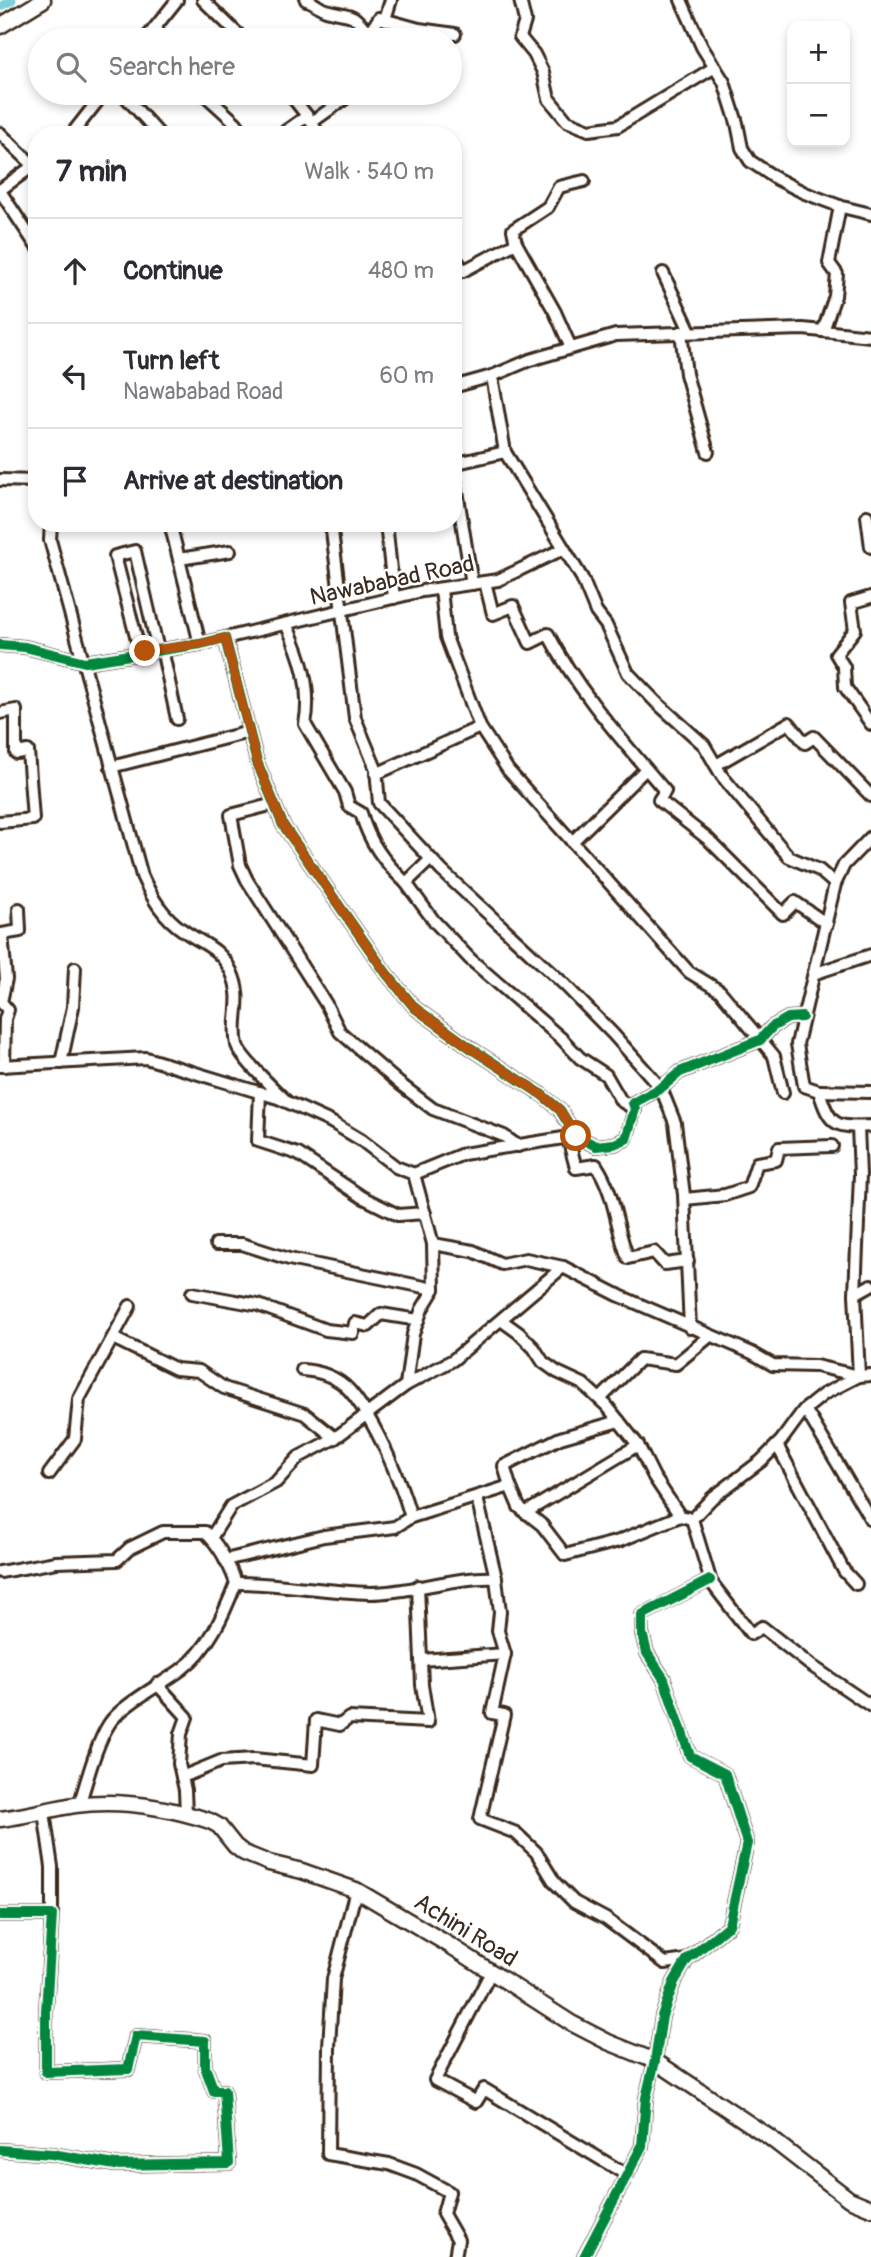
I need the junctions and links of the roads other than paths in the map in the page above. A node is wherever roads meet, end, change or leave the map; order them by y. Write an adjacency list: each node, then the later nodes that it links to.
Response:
1 (43, 0): 9 (main road)
2 (177, 0): 10 (street)
3 (203, 0): 11 (street)
4 (306, 0): 12 (street)
5 (391, 0): 8 (street)
6 (520, 0): 15 (street)
7 (681, 0): 15 (street)
8 (385, 19): 13 (street); 14 (street)
9 (0, 26)
10 (155, 28)
11 (232, 28)
12 (361, 28)
13 (373, 28)
14 (416, 28)
15 (715, 67): 32 (street)
16 (95, 105): 22 (street)
17 (133, 105): 23 (street)
18 (216, 105): 24 (street)
19 (298, 105): 21 (street)
20 (332, 105): 21 (street)
21 (309, 119): 25 (street); 26 (street)
22 (78, 126)
23 (152, 126)
24 (238, 126)
25 (296, 126)
26 (313, 126)
27 (0, 133): 28 (street)
28 (28, 158)
29 (28, 169): 31 (street)
30 (584, 181): 35 (street)
31 (0, 190): 34 (street)
32 (840, 206): 33 (street); 38 (street)
33 (871, 214)
34 (28, 233)
35 (516, 243): 36 (street); 41 (street)
36 (462, 269)
37 (663, 273): 39 (street)
38 (823, 331): 39 (street); 40 (street)
39 (685, 332): 41 (street); 45 (street)
40 (871, 336)
41 (571, 348): 42 (street)
42 (492, 376): 43 (street); 44 (street)
43 (462, 384)
44 (505, 452): 46 (street); 56 (street)
45 (708, 452)
46 (462, 463)
47 (0, 480): 48 (street)
48 (28, 481)
49 (867, 516): 55 (street)
50 (462, 521): 60 (street)
51 (50, 532): 71 (street)
52 (172, 532): 58 (street)
53 (332, 532): 64 (street)
54 (387, 532): 63 (street)
55 (871, 547)
56 (563, 549): 59 (street, Nawababad Road); 77 (street)
57 (230, 551): 58 (street)
58 (179, 559): 67 (street)
59 (485, 582): 60 (street, Nawababad Road); 79 (street)
60 (472, 584): 61 (street, Nawababad Road)
61 (441, 589): 63 (street, Nawababad Road); 75 (street)
62 (871, 597): 74 (street)
63 (394, 598): 64 (street, Nawababad Road)
64 (342, 611): 65 (street, Nawababad Road); 80 (street)
65 (286, 624): 66 (street, Nawababad Road); 87 (street)
66 (225, 638): 67 (street, Nawababad Road); 76 (street)
67 (200, 644): 69 (street)
68 (0, 645): 71 (street)
69 (160, 649): 70 (street); 70 (street); 73 (street)
70 (140, 652): 71 (street)
71 (85, 662): 78 (street)
72 (0, 713): 83 (street)
73 (177, 719)
74 (871, 723)
75 (480, 727): 80 (street); 85 (street)
76 (249, 733): 78 (street); 82 (street)
77 (716, 765): 81 (street); 88 (street)
78 (111, 767): 104 (street)
79 (646, 769): 85 (street); 90 (street)
80 (376, 774): 86 (street)
81 (871, 796)
82 (274, 804): 108 (street); 109 (street)
83 (0, 822)
84 (871, 837): 88 (street)
85 (572, 842): 96 (street)
86 (431, 859): 87 (street); 99 (street)
87 (406, 883): 105 (street)
88 (835, 884): 90 (street)
89 (19, 909): 94 (street)
90 (827, 924): 93 (street)
91 (871, 955): 93 (street)
92 (75, 968): 97 (street)
93 (816, 973): 95 (street)
94 (3, 976): 98 (street)
95 (802, 1017): 96 (street); 100 (street)
96 (760, 1040): 99 (street); 103 (street)
97 (61, 1063): 98 (street); 101 (street)
98 (2, 1066)
99 (661, 1088): 105 (street); 112 (street)
100 (819, 1091): 102 (street); 107 (street)
101 (260, 1092): 104 (street); 113 (street)
102 (871, 1092)
103 (783, 1093)
104 (286, 1101): 111 (street)
105 (635, 1109): 108 (street)
106 (871, 1126): 107 (street)
107 (858, 1127): 121 (street)
108 (572, 1137): 109 (street); 116 (street)
109 (518, 1146): 111 (street)
110 (832, 1146): 112 (street)
111 (414, 1174): 113 (street)
112 (685, 1199): 116 (street)
113 (425, 1213): 115 (street)
114 (216, 1244): 119 (street)
115 (433, 1244): 117 (street); 119 (street)
116 (688, 1261): 125 (street)
117 (563, 1267): 124 (street); 125 (street)
118 (871, 1285): 121 (street)
119 (433, 1289): 123 (street)
120 (192, 1293): 123 (street)
121 (855, 1294): 129 (street)
122 (130, 1306): 127 (street)
123 (418, 1320): 130 (street)
124 (501, 1320): 130 (street); 131 (street)
125 (690, 1328): 126 (street)
126 (710, 1336): 129 (street); 131 (street)
127 (113, 1338): 135 (street); 138 (street)
128 (302, 1370): 133 (street)
129 (865, 1375): 132 (street)
130 (406, 1385): 133 (street)
131 (600, 1399): 134 (street)
132 (805, 1409): 137 (street); 145 (street)
133 (366, 1416): 135 (street); 143 (street)
134 (619, 1421): 136 (street); 139 (street)
135 (335, 1438): 146 (street)
136 (638, 1445): 141 (street); 142 (street)
137 (777, 1445): 144 (street); 152 (street)
138 (49, 1474)
139 (510, 1486): 140 (street); 141 (street)
140 (477, 1498): 143 (street); 149 (street)
141 (526, 1513): 142 (street)
142 (680, 1516): 144 (street)
143 (411, 1517): 147 (street)
144 (692, 1519): 150 (street)
145 (871, 1521)
146 (212, 1538): 147 (street); 148 (street)
147 (225, 1560): 151 (street)
148 (0, 1572)
149 (496, 1578): 153 (street); 154 (street)
150 (710, 1580): 157 (street); 166 (street)
151 (236, 1583): 153 (street); 156 (street)
152 (856, 1584)
153 (418, 1586): 155 (street)
154 (505, 1654): 155 (street); 166 (street)
155 (421, 1660): 158 (street)
156 (158, 1685): 158 (street); 159 (street)
157 (871, 1706)
158 (182, 1777): 161 (street)
159 (79, 1805): 160 (main road, Achini Road); 161 (main road, Achini Road)
160 (44, 1812): 162 (main road, Achini Road); 165 (street)
161 (186, 1814): 163 (main road, Achini Road)
162 (0, 1819)
163 (356, 1890): 167 (main road, Achini Road); 172 (street)
164 (0, 1915): 165 (street)
165 (52, 1915): 169 (street)
166 (687, 1961): 168 (street)
167 (491, 1972): 168 (main road, Achini Road); 170 (street)
168 (655, 2061): 170 (street); 171 (main road, Achini Road)
169 (0, 2150)
170 (627, 2175): 173 (street)
171 (871, 2212)
172 (455, 2257)
173 (584, 2257)

